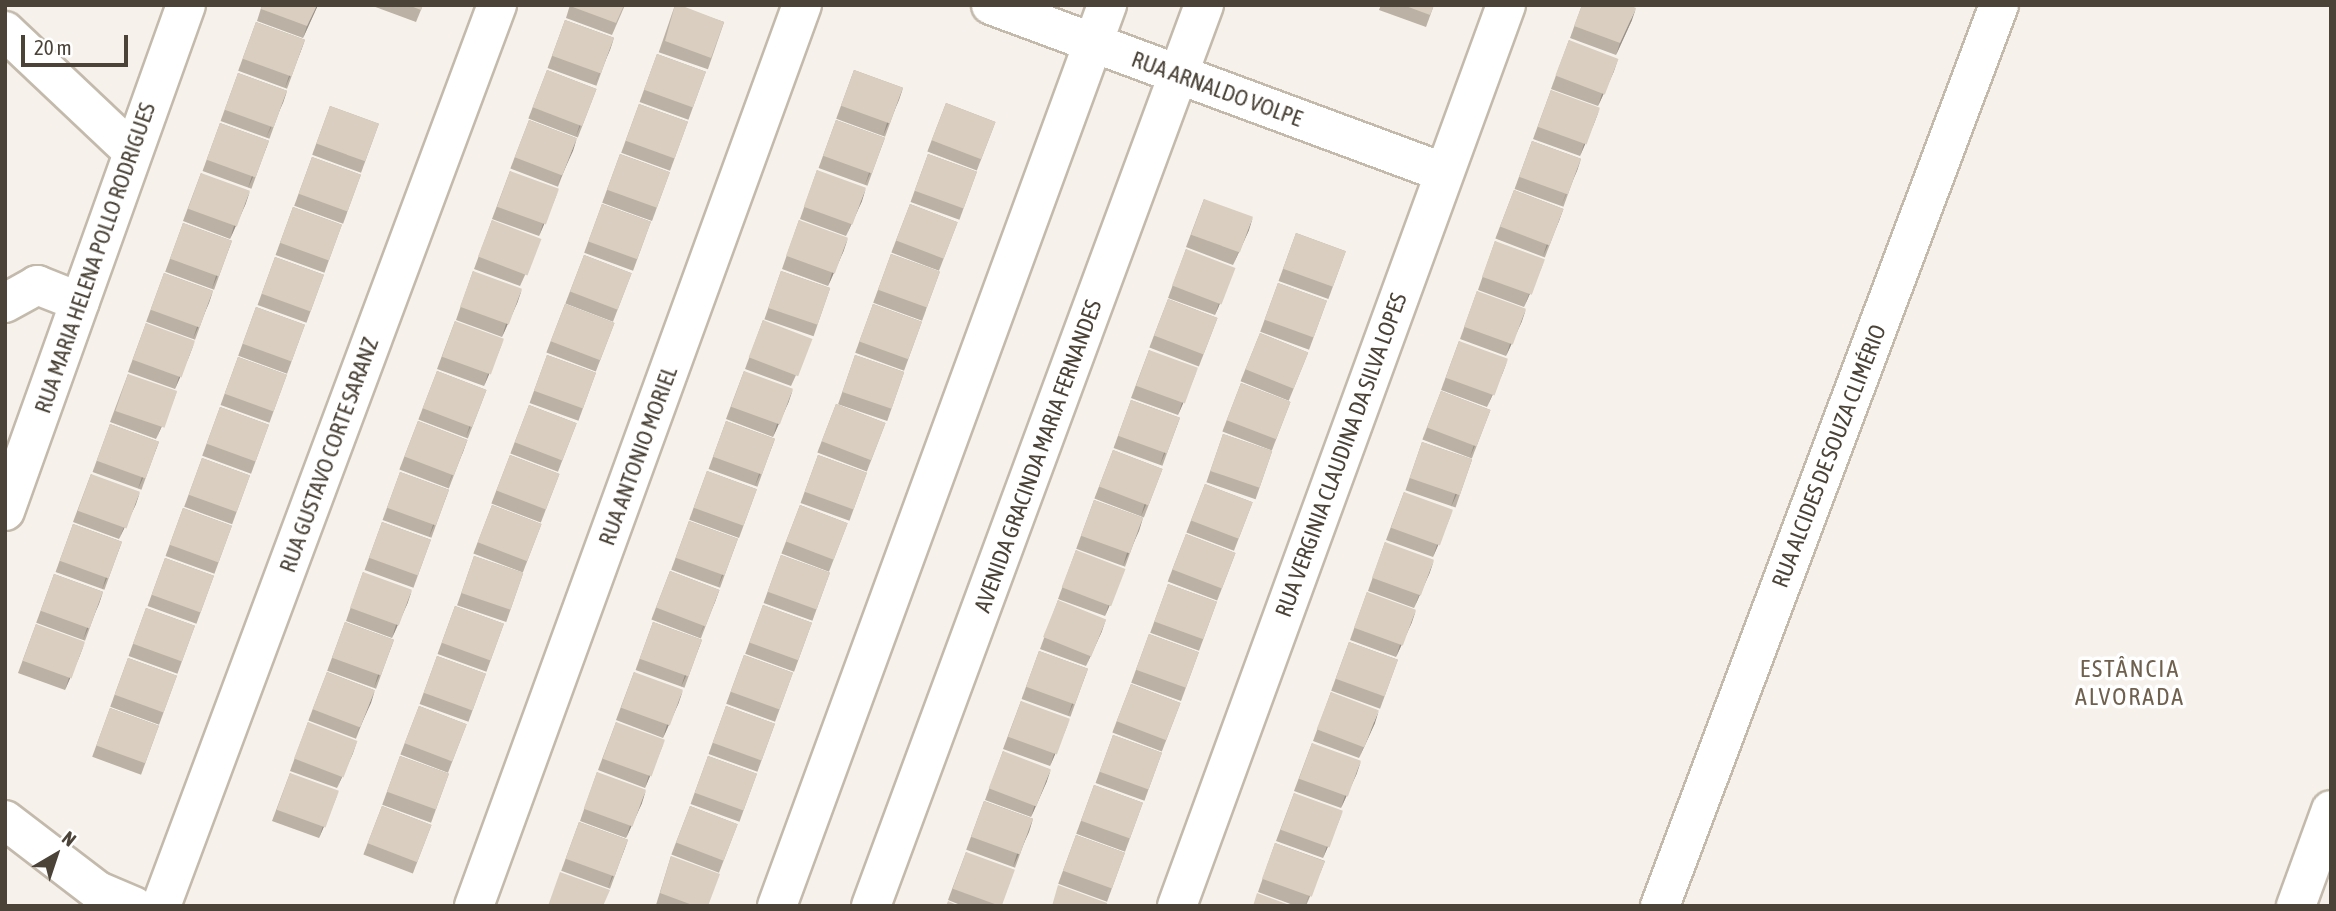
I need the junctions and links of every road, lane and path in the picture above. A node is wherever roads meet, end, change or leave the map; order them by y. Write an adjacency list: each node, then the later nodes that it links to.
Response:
1 (186, 5): 12 (street, RUA MARIA HELENA POLLO RODRIGUES)
2 (497, 5): 20 (street, RUA GUSTAVO CORTE SARANZ)
3 (802, 5): 21 (street, RUA ANTONIO MORIEL)
4 (991, 5): 10 (street, RUA ARNALDO VOLPE)
5 (1107, 5): 10 (street)
6 (1204, 5): 11 (street, AVENIDA GRACINDA MARIA FERNANDES)
7 (1506, 5): 13 (street, RUA VERGINIA CLAUDINA DA SILVA LOPES)
8 (1998, 5): 25 (street, RUA ALCIDES DE SOUZA CLIMÉRIO)
9 (5, 31): 12 (street)
10 (1093, 43): 11 (street, RUA ARNALDO VOLPE); 22 (street)
11 (1179, 75): 13 (street, RUA ARNALDO VOLPE); 23 (street, AVENIDA GRACINDA MARIA FERNANDES)
12 (132, 151): 14 (street, RUA MARIA HELENA POLLO RODRIGUES)
13 (1444, 173): 24 (street, RUA VERGINIA CLAUDINA DA SILVA LOPES)
14 (80, 302): 15 (street); 16 (street, RUA MARIA HELENA POLLO RODRIGUES)
15 (5, 303)
16 (5, 511)
17 (2331, 810): 26 (street)
18 (5, 821): 19 (street)
19 (134, 906)
20 (161, 906)
21 (474, 906)
22 (777, 906)
23 (871, 906)
24 (1177, 906)
25 (1660, 906)
26 (2295, 906)

